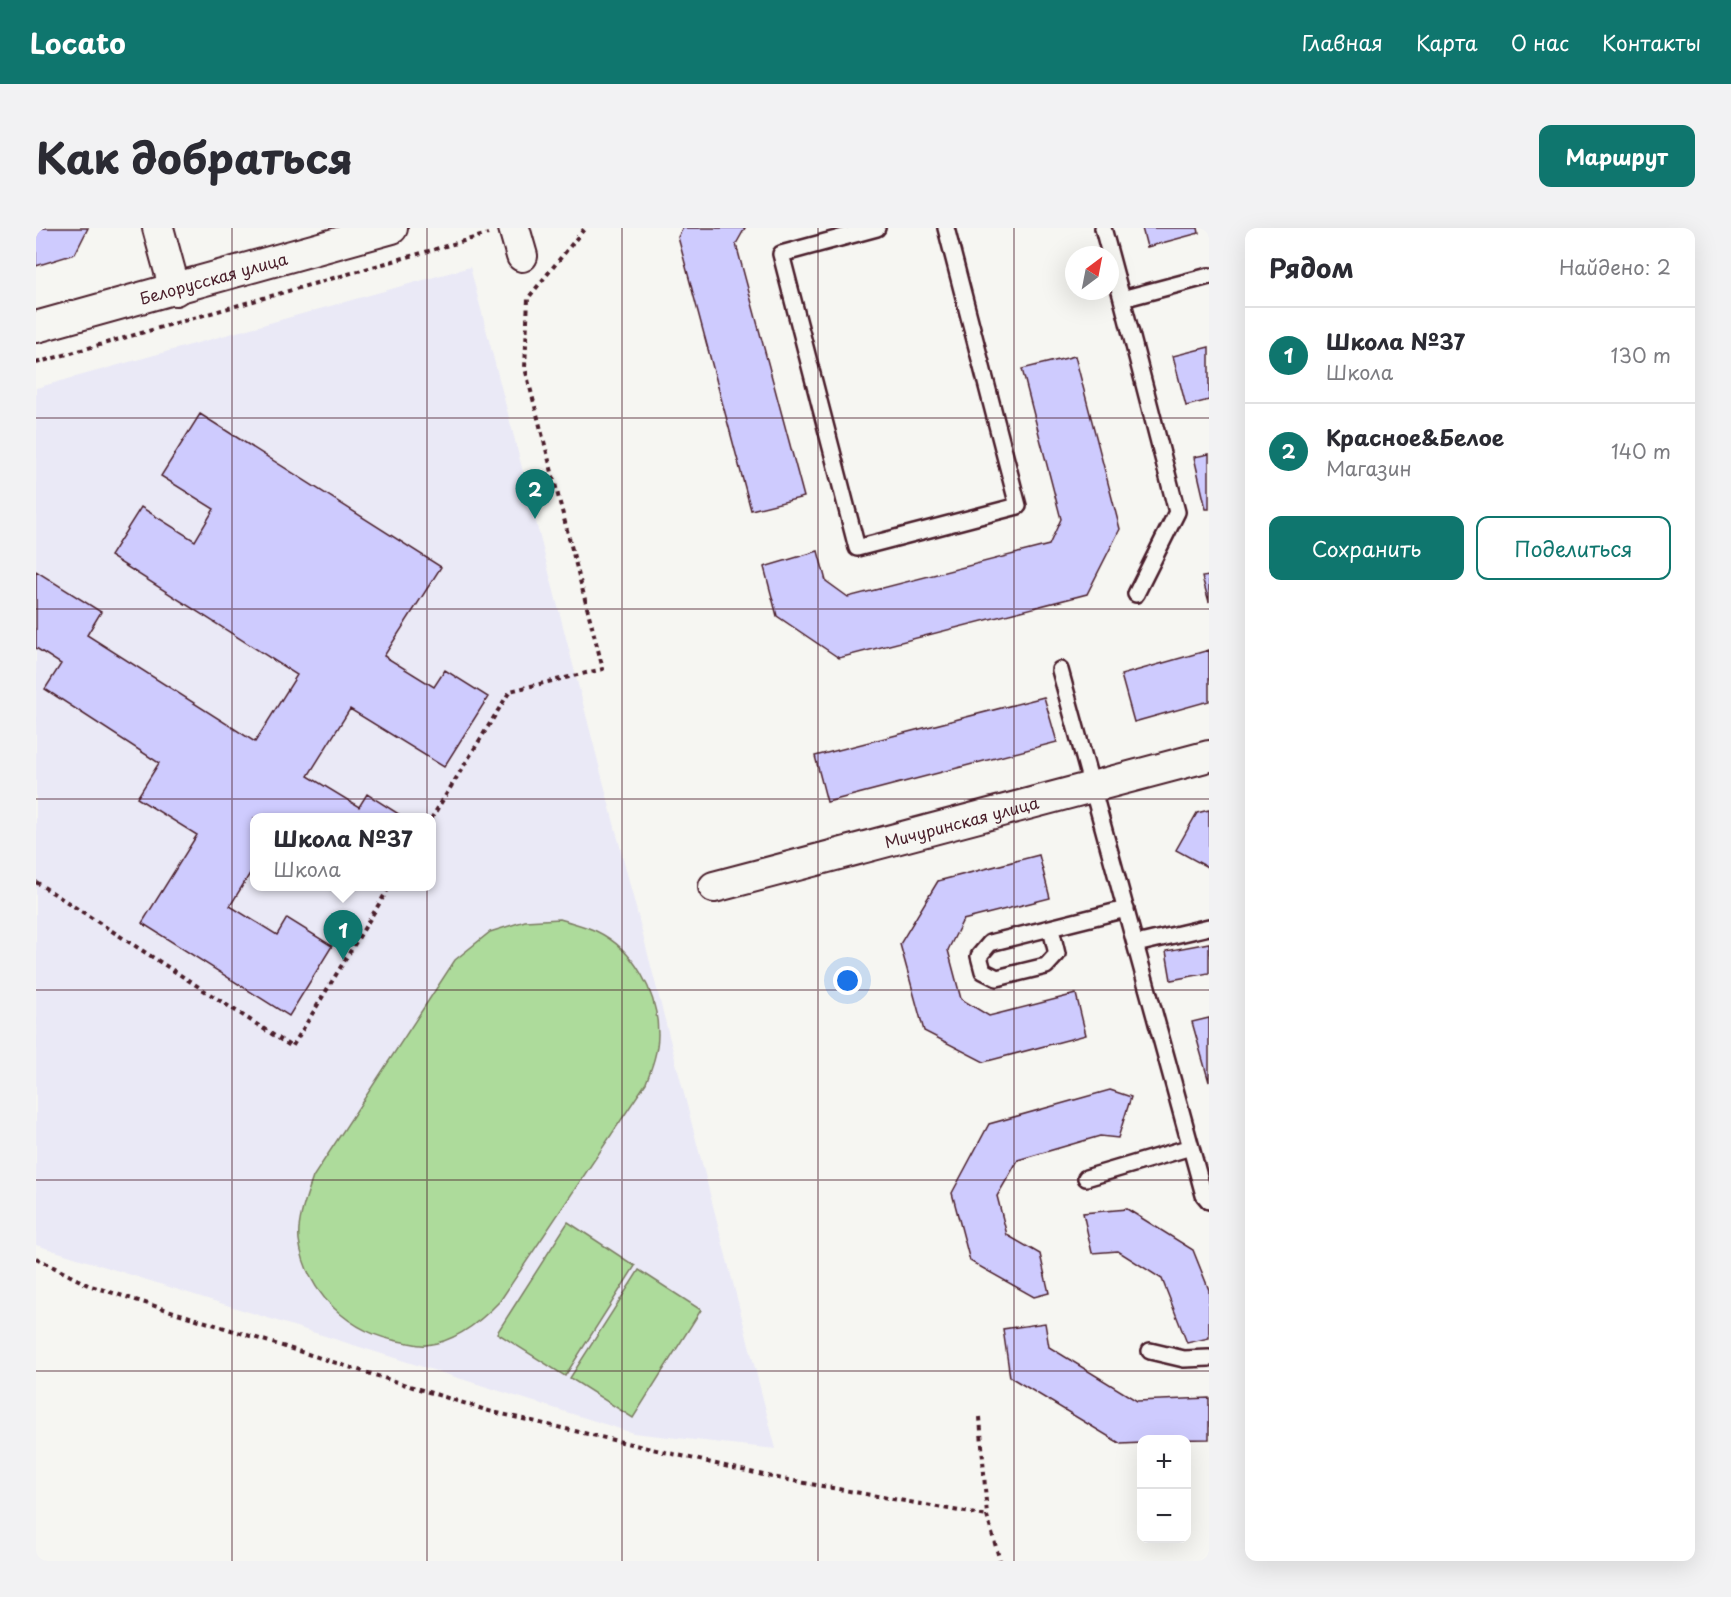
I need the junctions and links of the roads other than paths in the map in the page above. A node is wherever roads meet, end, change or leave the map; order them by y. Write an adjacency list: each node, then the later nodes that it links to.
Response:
1 (158, 228): 7 (street)
2 (392, 228): 7 (street, Белорусская улица)
3 (877, 228): 4 (lane)
4 (946, 228)
5 (1103, 228): 8 (lane)
6 (1209, 276): 8 (lane)
7 (175, 290): 9 (street, Белорусская улица)
8 (1122, 299): 10 (lane)
9 (36, 327)
10 (1136, 594)
11 (1060, 670): 13 (lane)
12 (1209, 756): 13 (street, Мичуринская улица)
13 (1092, 788): 14 (street, Мичуринская улица); 15 (lane)
14 (714, 887)
15 (1126, 909): 17 (lane); 18 (lane)
16 (1209, 927): 18 (lane)
17 (1051, 929): 17 (lane)
18 (1136, 944): 19 (lane)
19 (1191, 1147): 20 (lane); 21 (lane)
20 (1086, 1178)
21 (1209, 1200)
22 (1150, 1351): 23 (lane)
23 (1209, 1358)

